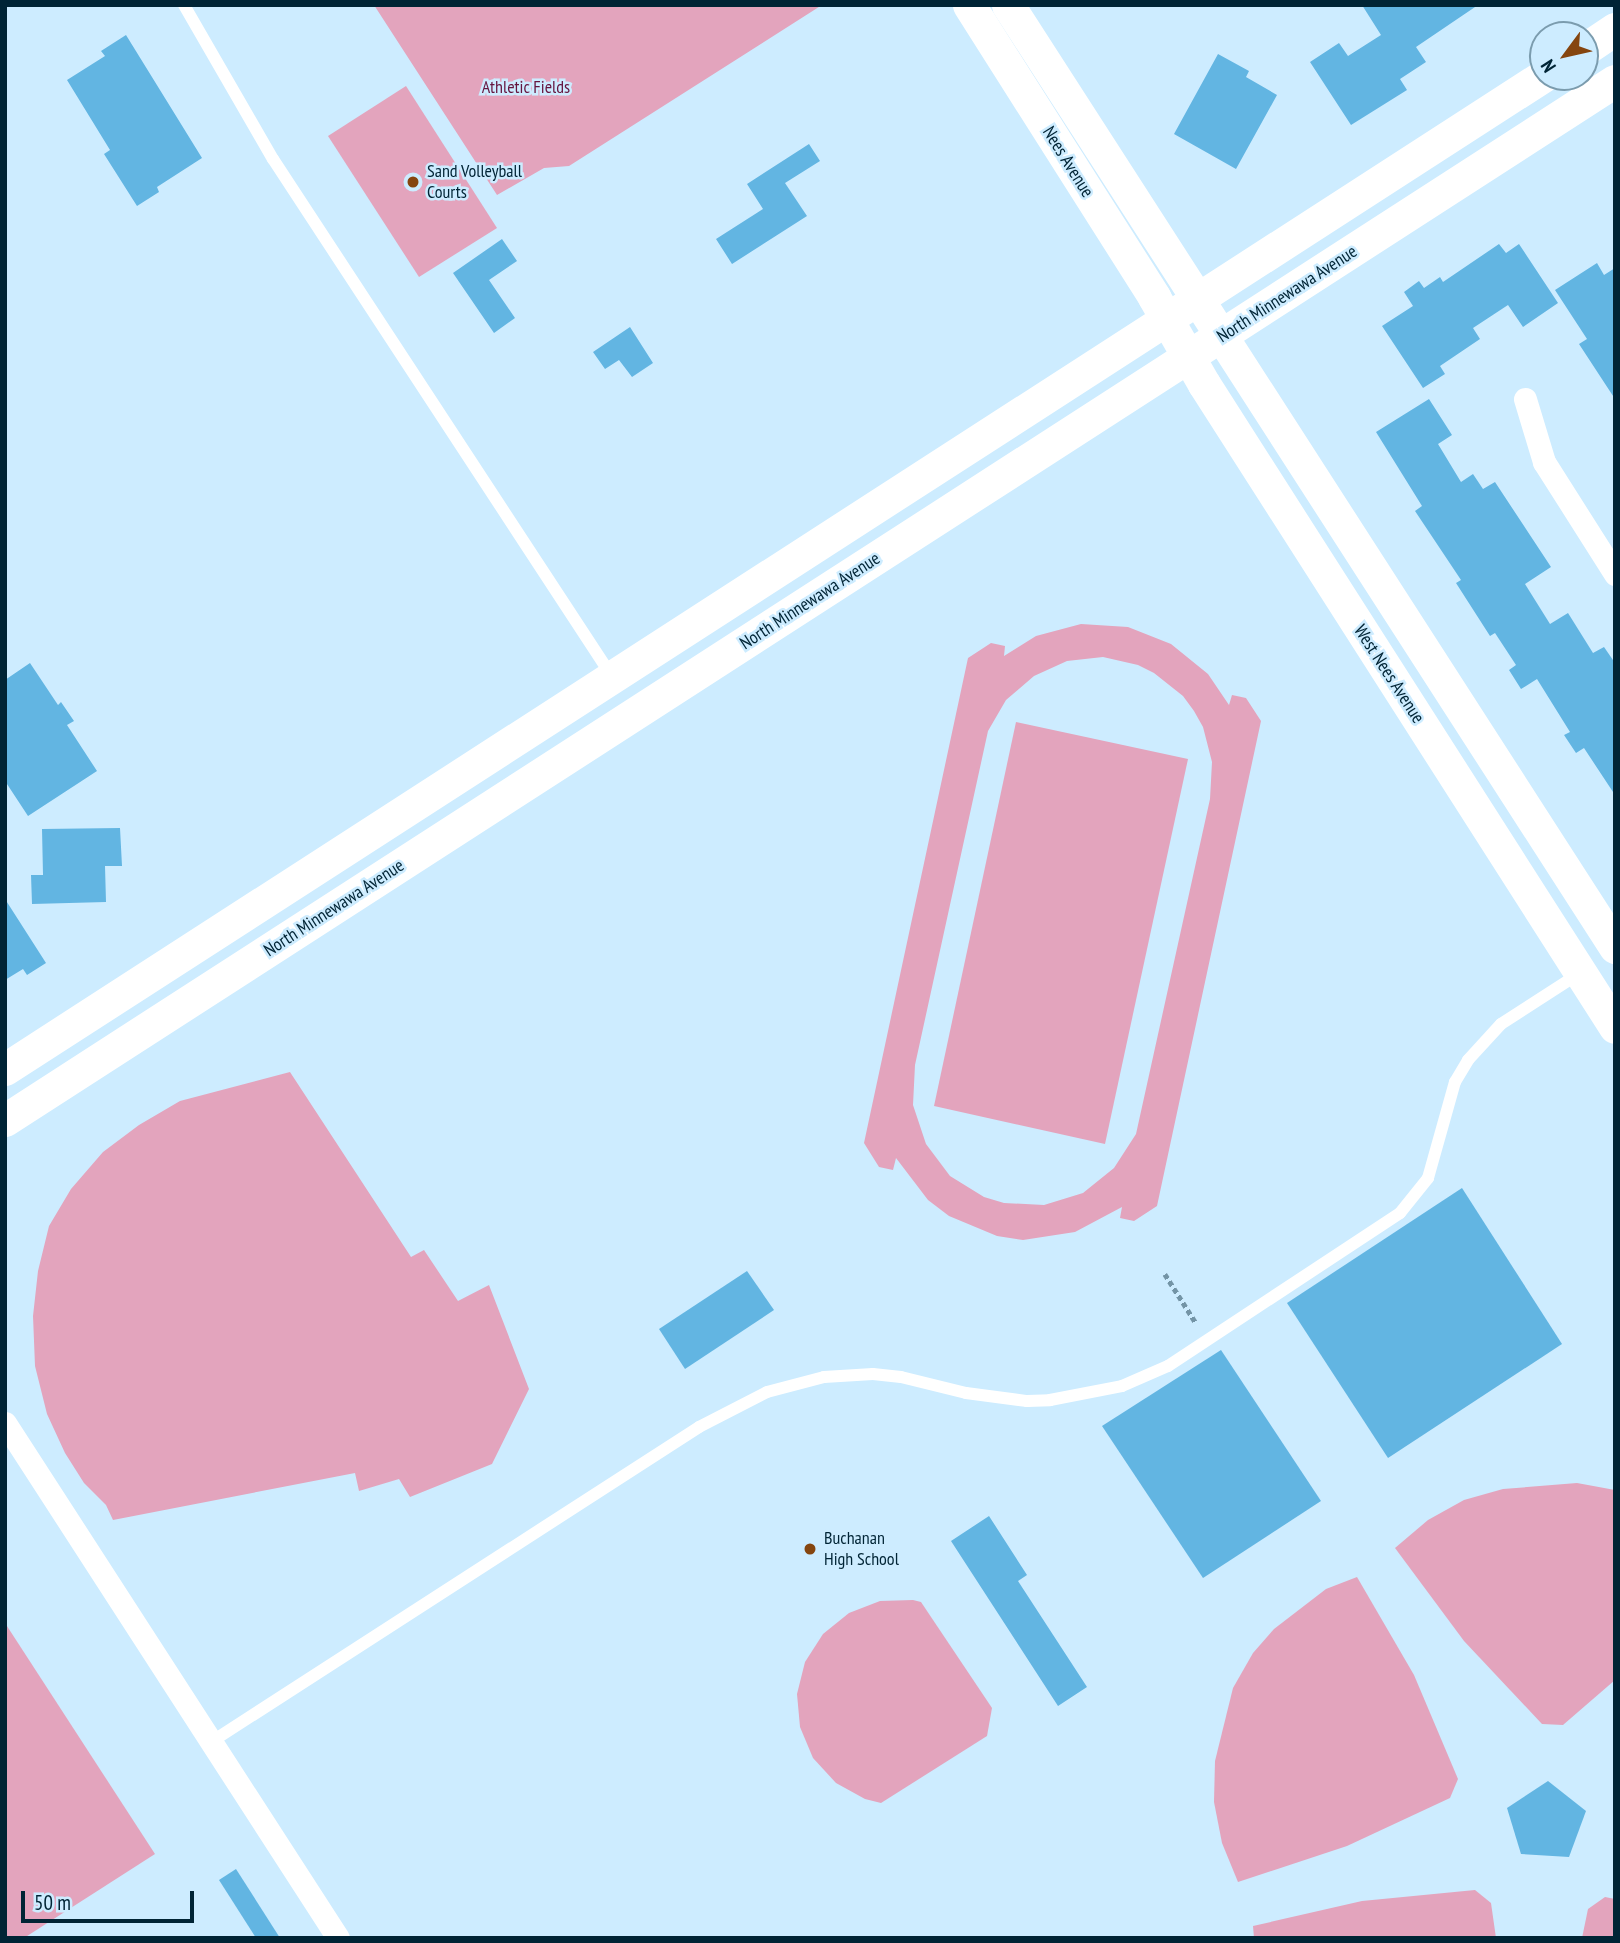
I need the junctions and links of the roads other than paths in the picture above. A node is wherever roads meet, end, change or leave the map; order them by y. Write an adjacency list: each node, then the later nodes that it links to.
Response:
1 (184, 5): 14 (lane)
2 (969, 5): 9 (main road, Nees Avenue)
3 (1008, 5): 8 (main road, Nees Avenue)
4 (1615, 29): 5 (main road)
5 (1599, 40)
6 (1615, 81): 10 (main road, North Minnewawa Avenue)
7 (1529, 85): 8 (main road)
8 (1200, 299): 9 (main road); 10 (main road)
9 (1167, 320): 11 (main road, West Nees Avenue); 14 (main road)
10 (1222, 336): 11 (main road, North Minnewawa Avenue); 16 (main road)
11 (1188, 357): 15 (main road, North Minnewawa Avenue); 17 (main road, West Nees Avenue)
12 (1525, 399): 13 (street)
13 (1615, 574)
14 (613, 678): 15 (main road); 20 (main road)
15 (636, 714): 21 (main road, North Minnewawa Avenue)
16 (1615, 947)
17 (1580, 973): 18 (main road); 19 (main road, West Nees Avenue); 23 (lane)
18 (1615, 987)
19 (1615, 1027)
20 (5, 1069)
21 (5, 1120)
22 (5, 1423): 23 (street)
23 (211, 1742): 24 (street)
24 (338, 1938)

